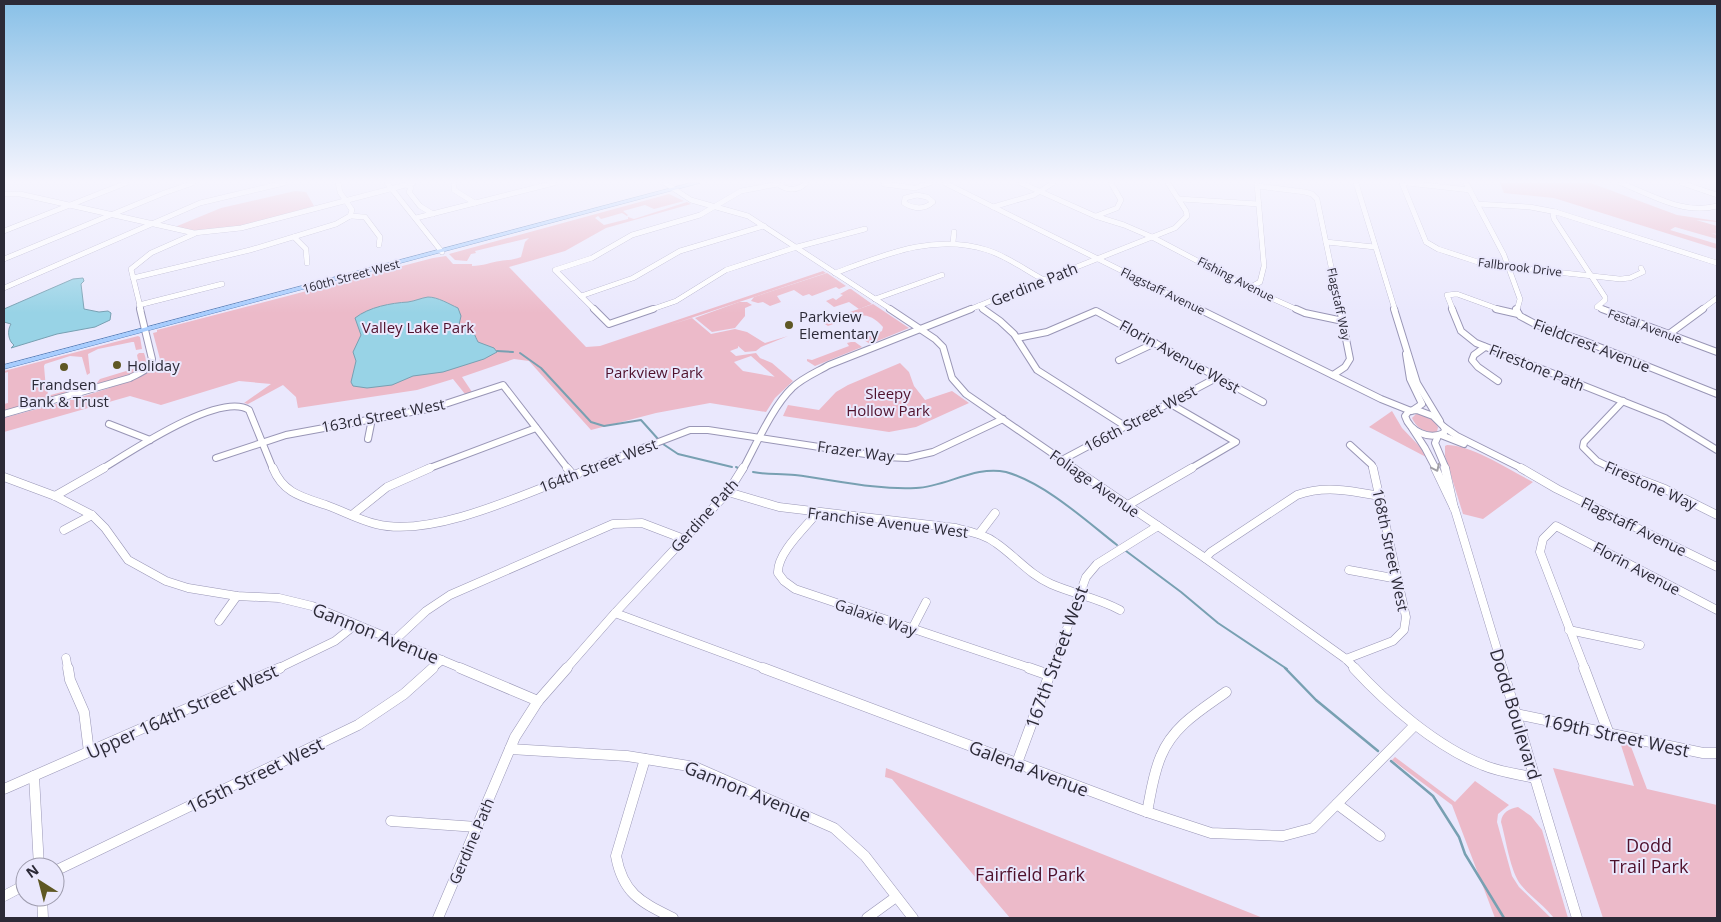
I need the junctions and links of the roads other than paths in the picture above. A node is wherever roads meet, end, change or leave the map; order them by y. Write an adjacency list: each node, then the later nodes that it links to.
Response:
1 (17, 226): 23 (street)
2 (83, 226): 34 (street)
3 (147, 226): 46 (street)
4 (161, 226): 25 (street)
5 (249, 226): 25 (street)
6 (329, 226): 26 (street)
7 (372, 226): 30 (street)
8 (422, 226): 33 (street)
9 (528, 226): 33 (main road, 160th Street West)
10 (663, 226): 48 (street)
11 (764, 226): 31 (street, Foliage Avenue); 48 (street)
12 (1032, 226): 35 (street, Flagstaff Avenue)
13 (1126, 226): 27 (street, Fishing Avenue)
14 (1178, 226): 27 (street)
15 (1261, 226): 47 (street)
16 (1323, 226): 28 (street, Flagstaff Way)
17 (1369, 226): 32 (street)
18 (1419, 226): 38 (street, Fallbrook Drive)
19 (1488, 226): 38 (street, Fieldcrest Avenue)
20 (1559, 226): 42 (street, Festal Avenue)
21 (1600, 226): 36 (street)
22 (865, 228): 31 (street)
23 (4, 231)
24 (954, 232): 29 (street)
25 (194, 233): 43 (street)
26 (294, 237): 37 (street); 43 (street)
27 (1152, 237): 35 (street); 47 (street, Fishing Avenue)
28 (1326, 242): 32 (street); 54 (street, Flagstaff Way)
29 (952, 243): 40 (street); 44 (street)
30 (379, 245)
31 (797, 247): 40 (street, Foliage Avenue); 48 (street)
32 (1375, 247): 61 (street)
33 (441, 250): 55 (main road, 160th Street West)
34 (4, 259)
35 (1098, 259): 44 (street, Gerdine Path); 66 (street, Flagstaff Avenue)
36 (1717, 263)
37 (307, 264)
38 (1509, 268): 42 (street, Fallbrook Drive); 53 (street, Fieldcrest Avenue)
39 (1642, 268): 42 (street, Fallbrook Drive)
40 (835, 273): 50 (street, Foliage Avenue)
41 (942, 275): 50 (street)
42 (1592, 276): 57 (street, Festal Avenue)
43 (133, 278): 51 (street)
44 (1044, 280): 52 (street, Gerdine Path)
45 (222, 284): 51 (street)
46 (4, 288)
47 (1249, 288): 54 (street, Fishing Avenue)
48 (581, 296)
49 (1717, 298): 57 (street)
50 (875, 299): 56 (street, Foliage Avenue)
51 (139, 305): 55 (street)
52 (979, 306): 56 (street, Gerdine Path); 58 (street)
53 (1518, 314): 60 (street, Firestone Path); 69 (street, Fieldcrest Avenue)
54 (1343, 321): 66 (street, Flagstaff Way)
55 (144, 328): 64 (main road, 160th Street West); 65 (main road, 160th Street West); 75 (street)
56 (921, 329): 78 (street, Foliage Avenue); 85 (street, Gerdine Path)
57 (1669, 334): 62 (street, Festal Avenue)
58 (1017, 338): 59 (street, Florin Avenue West); 81 (street)
59 (1155, 343): 63 (street); 67 (street, Florin Avenue West)
60 (1485, 347): 68 (street); 71 (street, Firestone Path)
61 (1406, 349): 74 (street); 80 (street)
62 (1717, 352)
63 (1119, 360)
64 (4, 362)
65 (4, 367)
66 (1333, 375): 70 (street, Flagstaff Avenue)
67 (1218, 377): 72 (street, Florin Avenue West); 73 (street, 166th Street West)
68 (1498, 381)
69 (1717, 394)
70 (1380, 399): 74 (street, Flagstaff Avenue); 76 (street, Flagstaff Avenue)
71 (1623, 401): 90 (street, Firestone Path); 104 (street, Firestone Way)
72 (1263, 402)
73 (1169, 403): 81 (street, 166th Street West); 99 (street)
74 (1412, 410): 76 (street); 80 (street, Flagstaff Avenue)
75 (4, 414)
76 (1405, 417): 83 (street, Dodd Boulevard)
77 (372, 419): 82 (street, 163rd Street West); 86 (street); 88 (street, 163rd Street West)
78 (1003, 419): 85 (street, Frazer Way); 92 (street, Foliage Avenue)
79 (109, 424): 87 (street)
80 (1442, 424): 84 (street); 95 (street, Flagstaff Avenue)
81 (1125, 426): 92 (street, 166th Street West)
82 (536, 428): 93 (street); 103 (street)
83 (1412, 428): 84 (street, Flagstaff Avenue); 100 (street, Dodd Boulevard, one-way to 100)
84 (1440, 436): 95 (street, Flagstaff Avenue); 100 (street, Dodd Boulevard)
85 (761, 438): 93 (street, 164th Street West); 96 (street, Gerdine Path)
86 (368, 439)
87 (150, 440): 88 (street, 164th Street West); 97 (street)
88 (263, 442): 91 (street, 163rd Street West); 103 (street, 164th Street West)
89 (1350, 445): 98 (street, 168th Street West)
90 (1717, 450)
91 (216, 458)
92 (1062, 460): 99 (street, Foliage Avenue)
93 (573, 475): 103 (street, 164th Street West)
94 (4, 477): 97 (street, Gannon Avenue)
95 (1550, 485): 111 (street, Flagstaff Avenue)
96 (728, 492): 101 (street, Franchise Avenue West); 109 (street, Gerdine Path)
97 (55, 496): 105 (street, Gannon Avenue)
98 (1380, 496): 110 (street); 113 (street, 168th Street West)
99 (1128, 506): 106 (street, Foliage Avenue)
100 (1455, 510): 132 (street, Dodd Boulevard)
101 (817, 513): 108 (street, Franchise Avenue West); 122 (street, Galaxie Way)
102 (995, 513): 108 (street)
103 (352, 515)
104 (1717, 515)
105 (92, 516): 107 (street); 115 (street, Gannon Avenue)
106 (1158, 526): 110 (street, Foliage Avenue); 114 (street, 167th Street West)
107 (64, 530)
108 (979, 534): 114 (street, Franchise Avenue West)
109 (684, 539): 119 (street, Gerdine Path); 124 (street)
110 (1205, 558): 128 (street, Foliage Avenue)
111 (1717, 567)
112 (1349, 570): 113 (street)
113 (1398, 579): 128 (street, 168th Street West)
114 (1078, 594): 117 (street, Franchise Avenue West); 129 (street, 167th Street West)
115 (237, 596): 120 (street); 121 (street, Gannon Avenue)
116 (926, 602): 122 (street)
117 (1120, 610)
118 (1717, 610): 123 (street, Florin Avenue)
119 (615, 613): 131 (street, Gerdine Path); 139 (street, Galena Avenue)
120 (219, 622)
121 (355, 625): 124 (street, Gannon Avenue); 136 (street, Upper 164th Street West)
122 (912, 629): 129 (street, Galaxie Way)
123 (1568, 630): 125 (street); 134 (street)
124 (395, 640): 127 (street, Gannon Avenue)
125 (1640, 644)
126 (66, 658): 136 (street)
127 (442, 660): 131 (street, Gannon Avenue); 149 (street, 165th Street West)
128 (1346, 660): 133 (street, Foliage Avenue)
129 (1049, 675): 139 (street, 167th Street West)
130 (1226, 692): 144 (street)
131 (538, 700): 135 (street, Gerdine Path)
132 (1516, 714): 134 (street, 169th Street West); 141 (street, Dodd Boulevard)
133 (1415, 725): 141 (street, Foliage Avenue); 143 (street, Galena Avenue)
134 (1609, 734): 137 (street, 169th Street West)
135 (510, 749): 138 (street, Gannon Avenue); 146 (street, Gerdine Path)
136 (89, 752): 140 (street, Upper 164th Street West)
137 (1717, 753)
138 (645, 759): 150 (street, Gannon Avenue); 152 (street)
139 (1017, 764): 144 (street, Galena Avenue)
140 (34, 776): 142 (street, Upper 164th Street West); 148 (street)
141 (1535, 778): 155 (street, Dodd Boulevard)
142 (4, 789)
143 (1337, 804): 144 (street, Galena Avenue); 147 (street)
144 (1147, 812)
145 (390, 821): 146 (street)
146 (477, 827): 151 (street, Gerdine Path)
147 (1380, 836)
148 (38, 857)
149 (65, 866)
150 (896, 897): 153 (street); 154 (street, Gannon Avenue)
151 (438, 918)
152 (673, 918)
153 (867, 918)
154 (913, 918)
155 (1577, 918)

